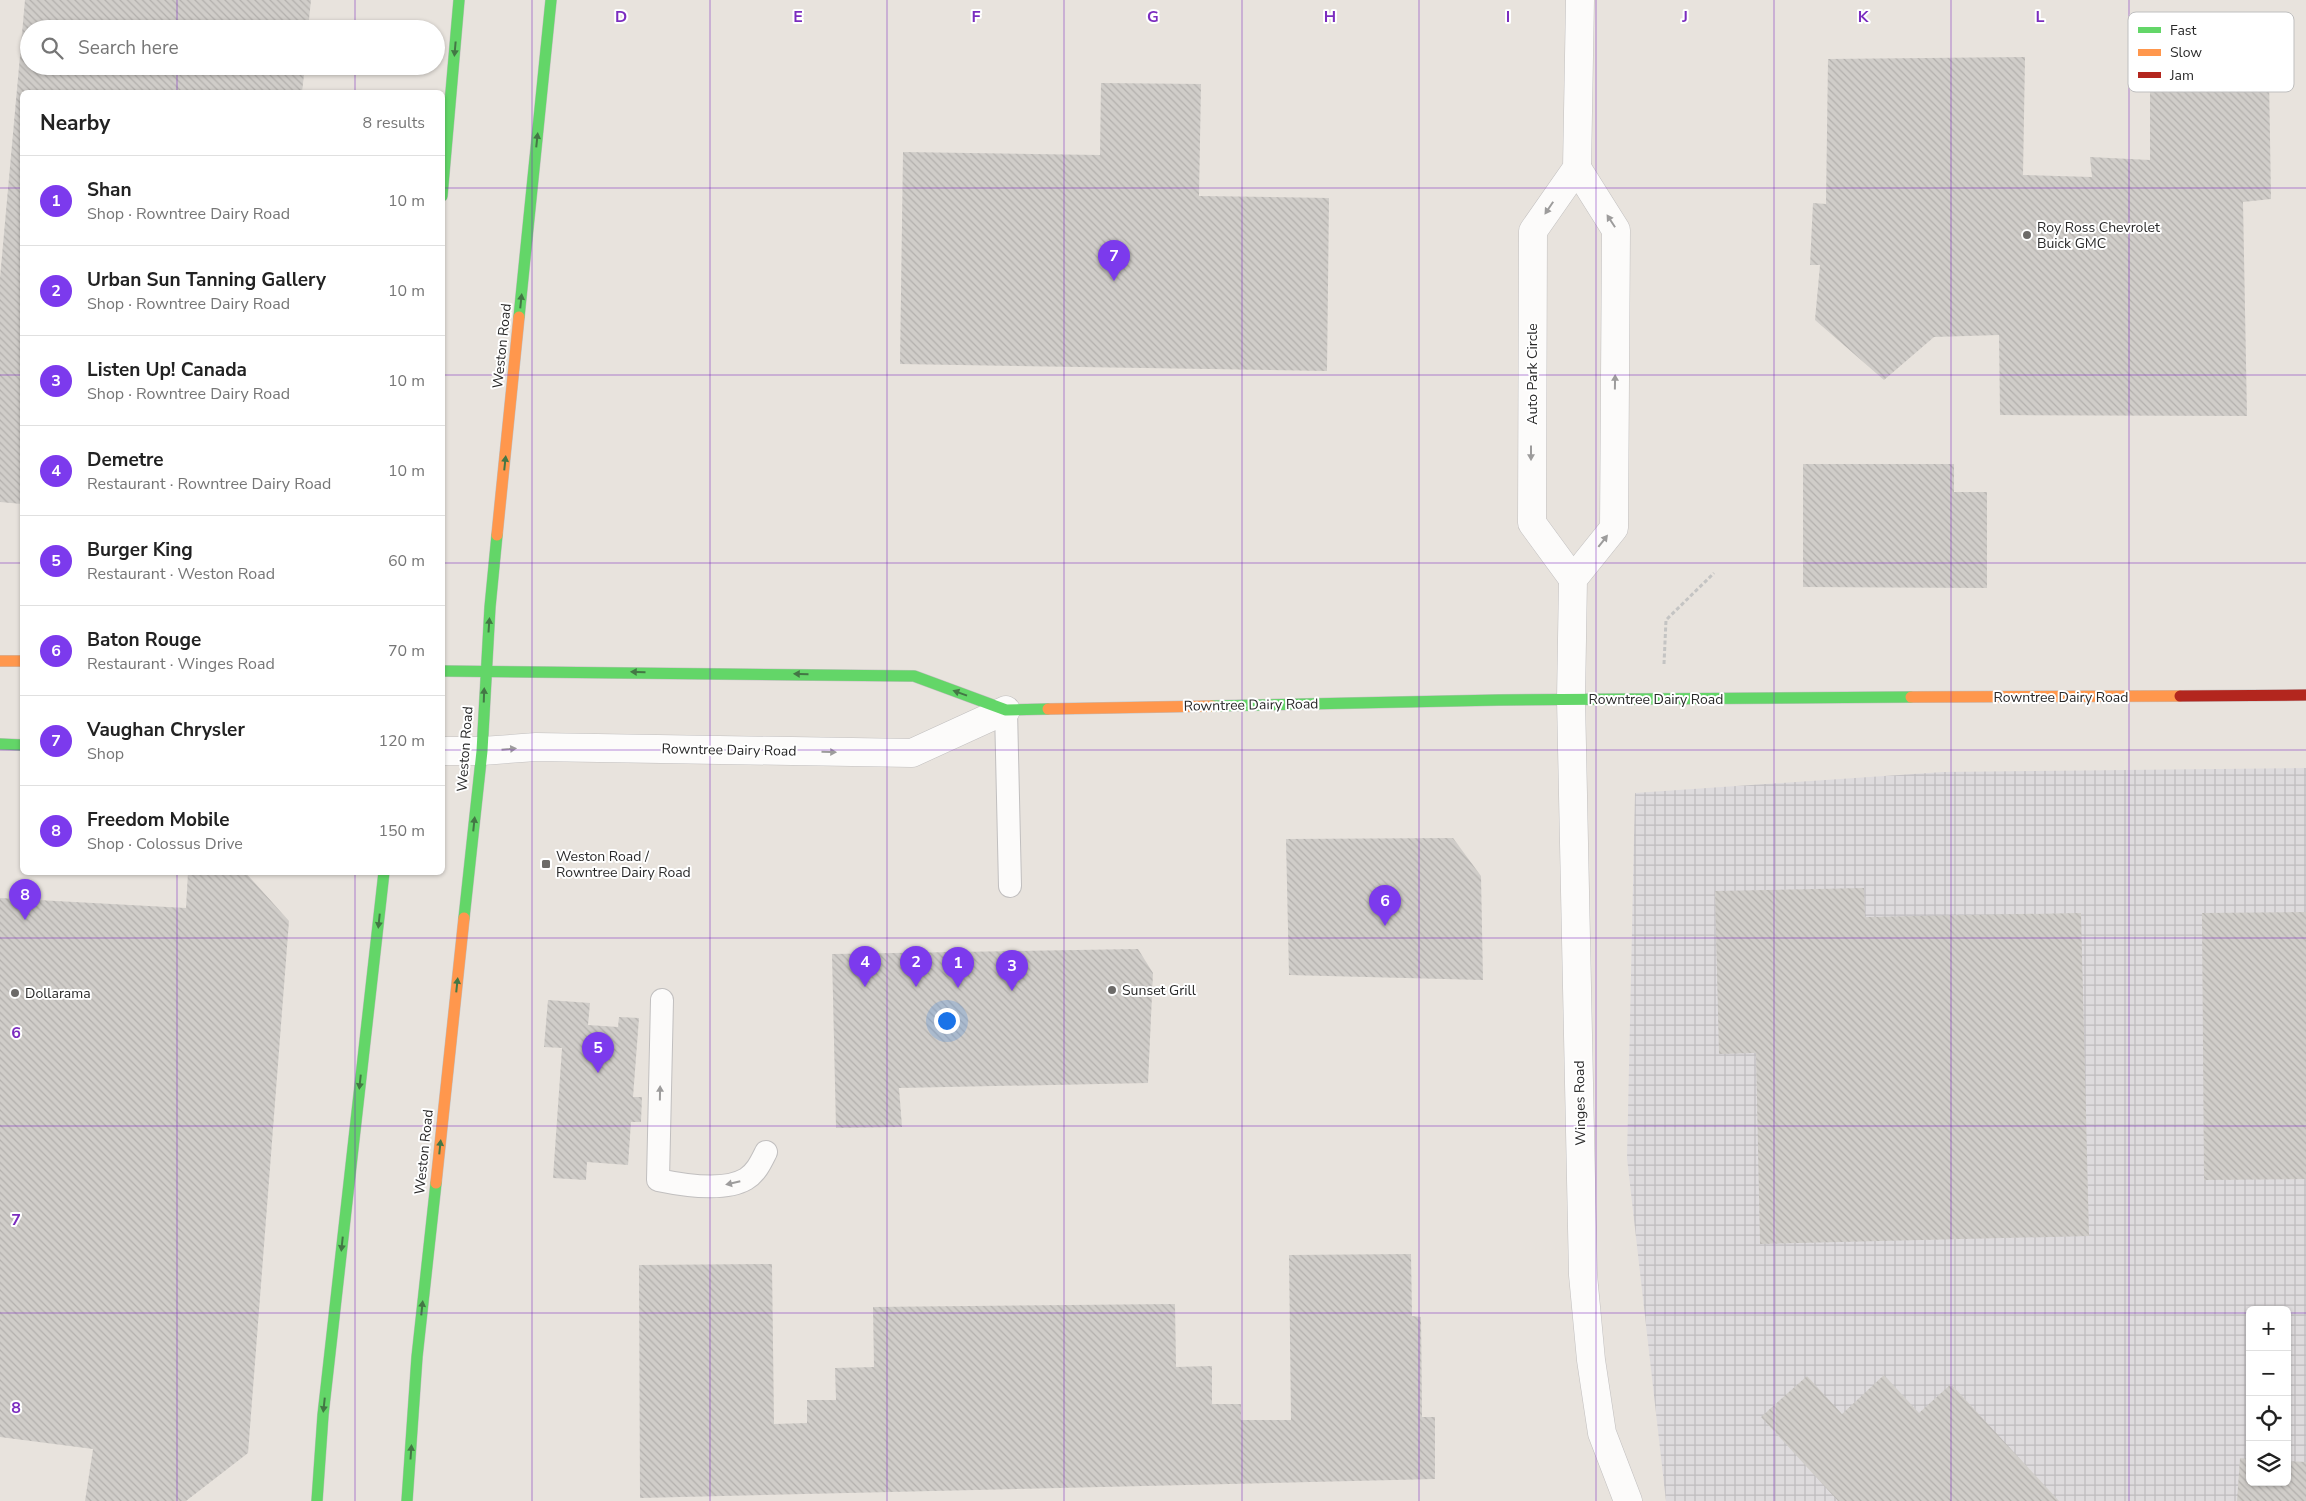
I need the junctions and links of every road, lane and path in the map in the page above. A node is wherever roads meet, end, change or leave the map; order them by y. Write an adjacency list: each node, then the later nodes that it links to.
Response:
1 (459, 0): 4 (main road, one-way to 4)
2 (552, 0): 11 (main road, Weston Road, one-way to 2)
3 (1580, 0): 5 (street)
4 (445, 161)
5 (1577, 168): 7 (street, one-way to 5); 7 (street, Auto Park Circle, one-way to 7)
6 (1714, 573): 14 (path)
7 (1574, 579): 13 (street)
8 (0, 661): 9 (main road)
9 (20, 661)
10 (445, 671): 11 (main road, Rowntree Dairy Road)
11 (485, 673): 15 (main road, Rowntree Dairy Road, one-way to 11); 19 (main road, Weston Road, one-way to 11)
12 (2306, 695): 14 (main road, Rowntree Dairy Road)
13 (1571, 699): 14 (main road, Rowntree Dairy Road); 15 (main road, Rowntree Dairy Road); 26 (street, Winges Road)
14 (1662, 699)
15 (1006, 710): 19 (street, Rowntree Dairy Road, one-way to 15); 21 (lane)
16 (0, 744): 17 (main road)
17 (20, 745)
18 (445, 751): 19 (street, Rowntree Dairy Road)
19 (482, 751): 25 (main road, Weston Road, one-way to 19)
20 (384, 875): 24 (main road, one-way to 24)
21 (1010, 886)
22 (662, 1000): 23 (lane, one-way to 22)
23 (766, 1152)
24 (317, 1501)
25 (407, 1501)
26 (1628, 1501)

